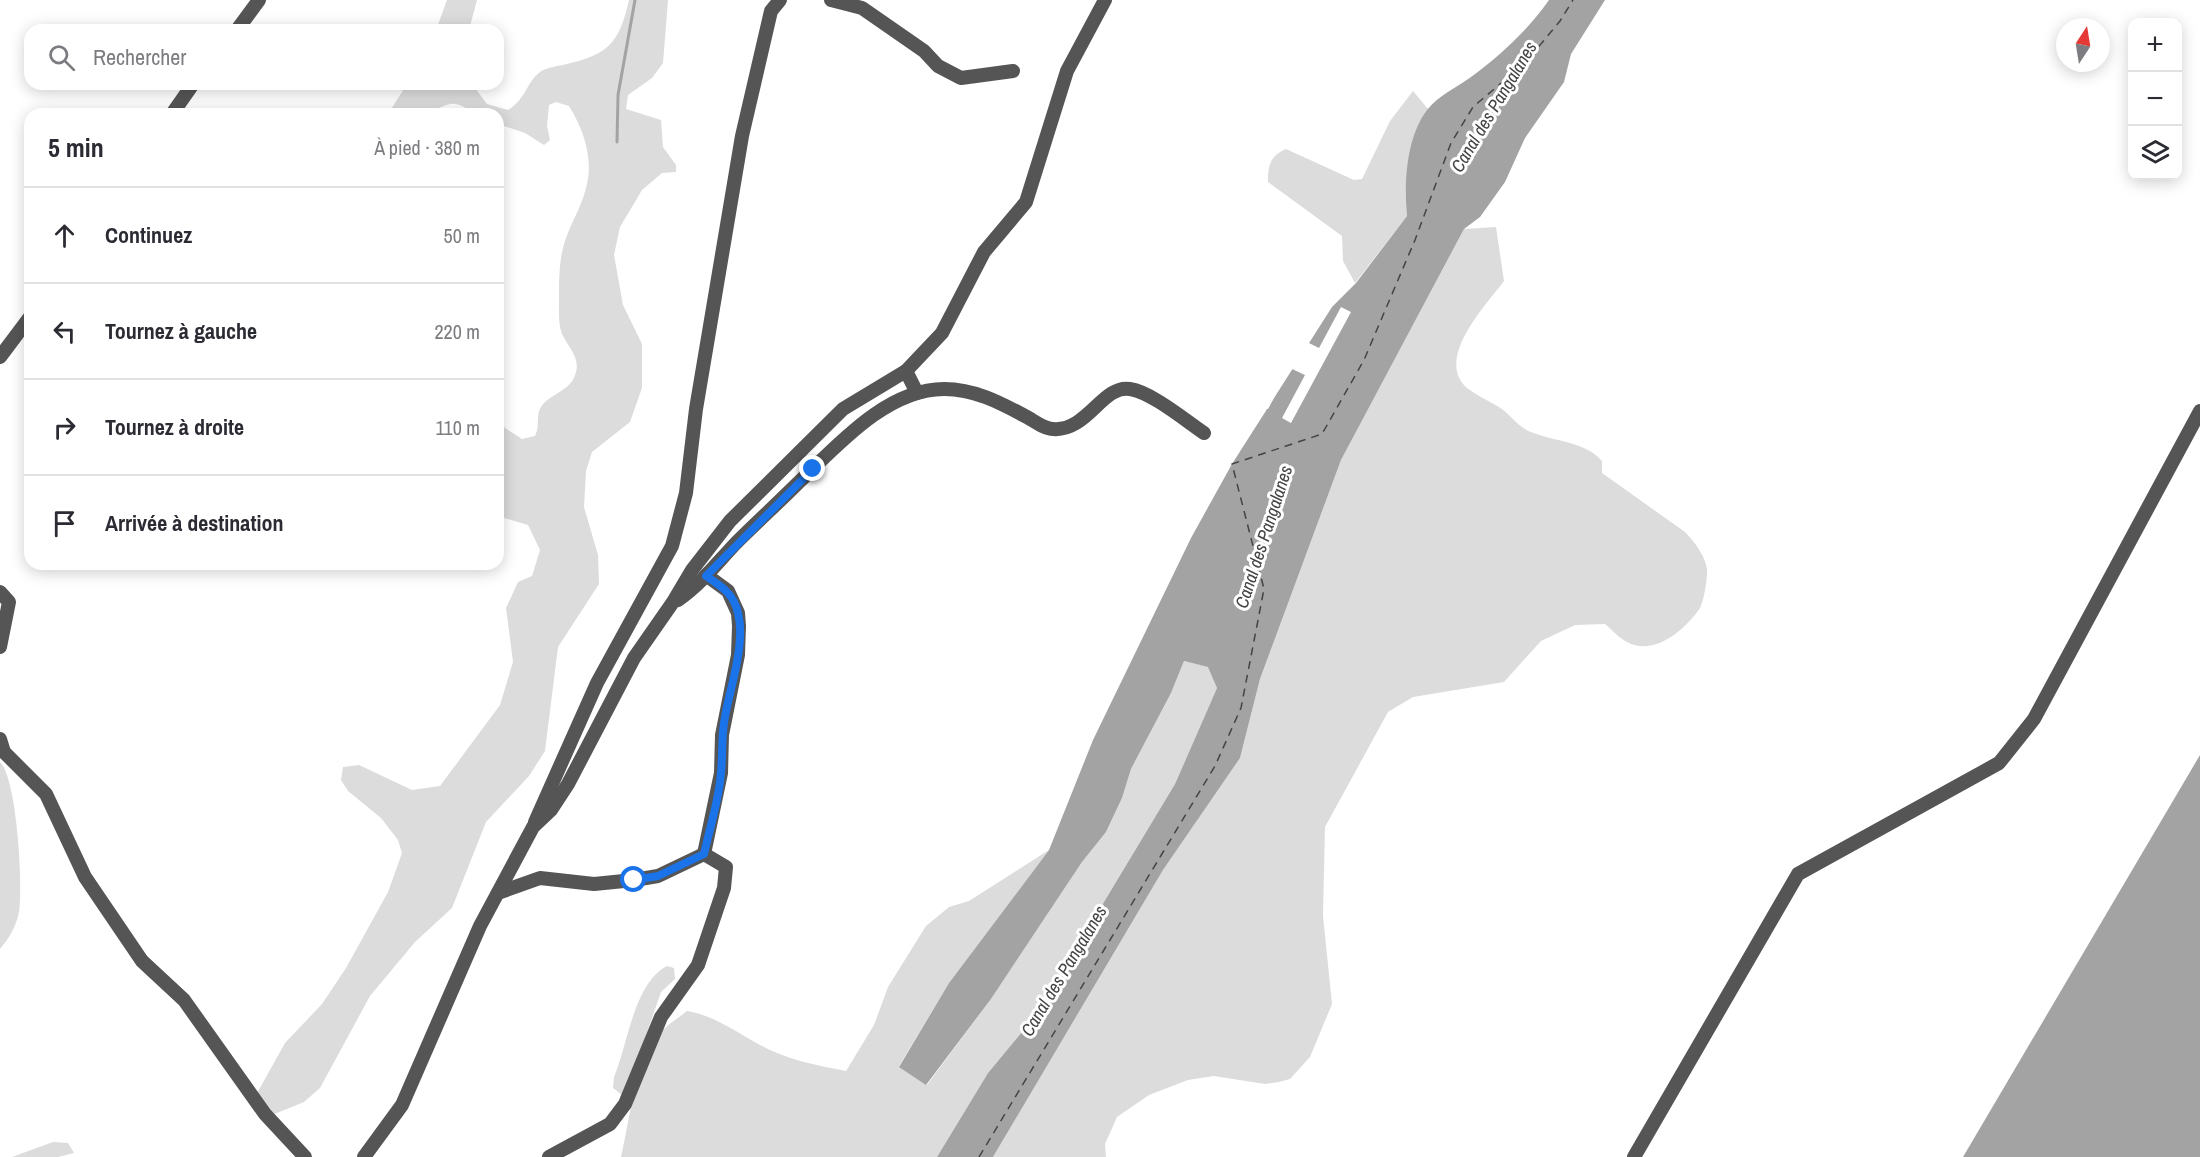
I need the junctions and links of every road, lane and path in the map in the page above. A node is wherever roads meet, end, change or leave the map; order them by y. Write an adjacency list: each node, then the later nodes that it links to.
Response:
1 (259, 0): 6 (street)
2 (780, 0): 5 (street)
3 (831, 0): 7 (street)
4 (1105, 0): 12 (street)
5 (772, 6): 21 (street)
6 (241, 24)
7 (1013, 71)
8 (189, 90): 9 (street)
9 (176, 108)
10 (24, 325): 11 (street)
11 (0, 357)
12 (906, 370): 13 (street); 18 (street)
13 (917, 393): 15 (street); 16 (street)
14 (2200, 411): 27 (street)
15 (1204, 433)
16 (706, 576): 18 (street); 22 (street)
17 (0, 592): 19 (street)
18 (673, 602): 21 (street)
19 (0, 647)
20 (0, 739): 24 (street)
21 (533, 827): 23 (street)
22 (704, 854): 23 (street); 26 (street)
23 (498, 893): 25 (street)
24 (305, 1157)
25 (364, 1157)
26 (549, 1157)
27 (1634, 1157)

